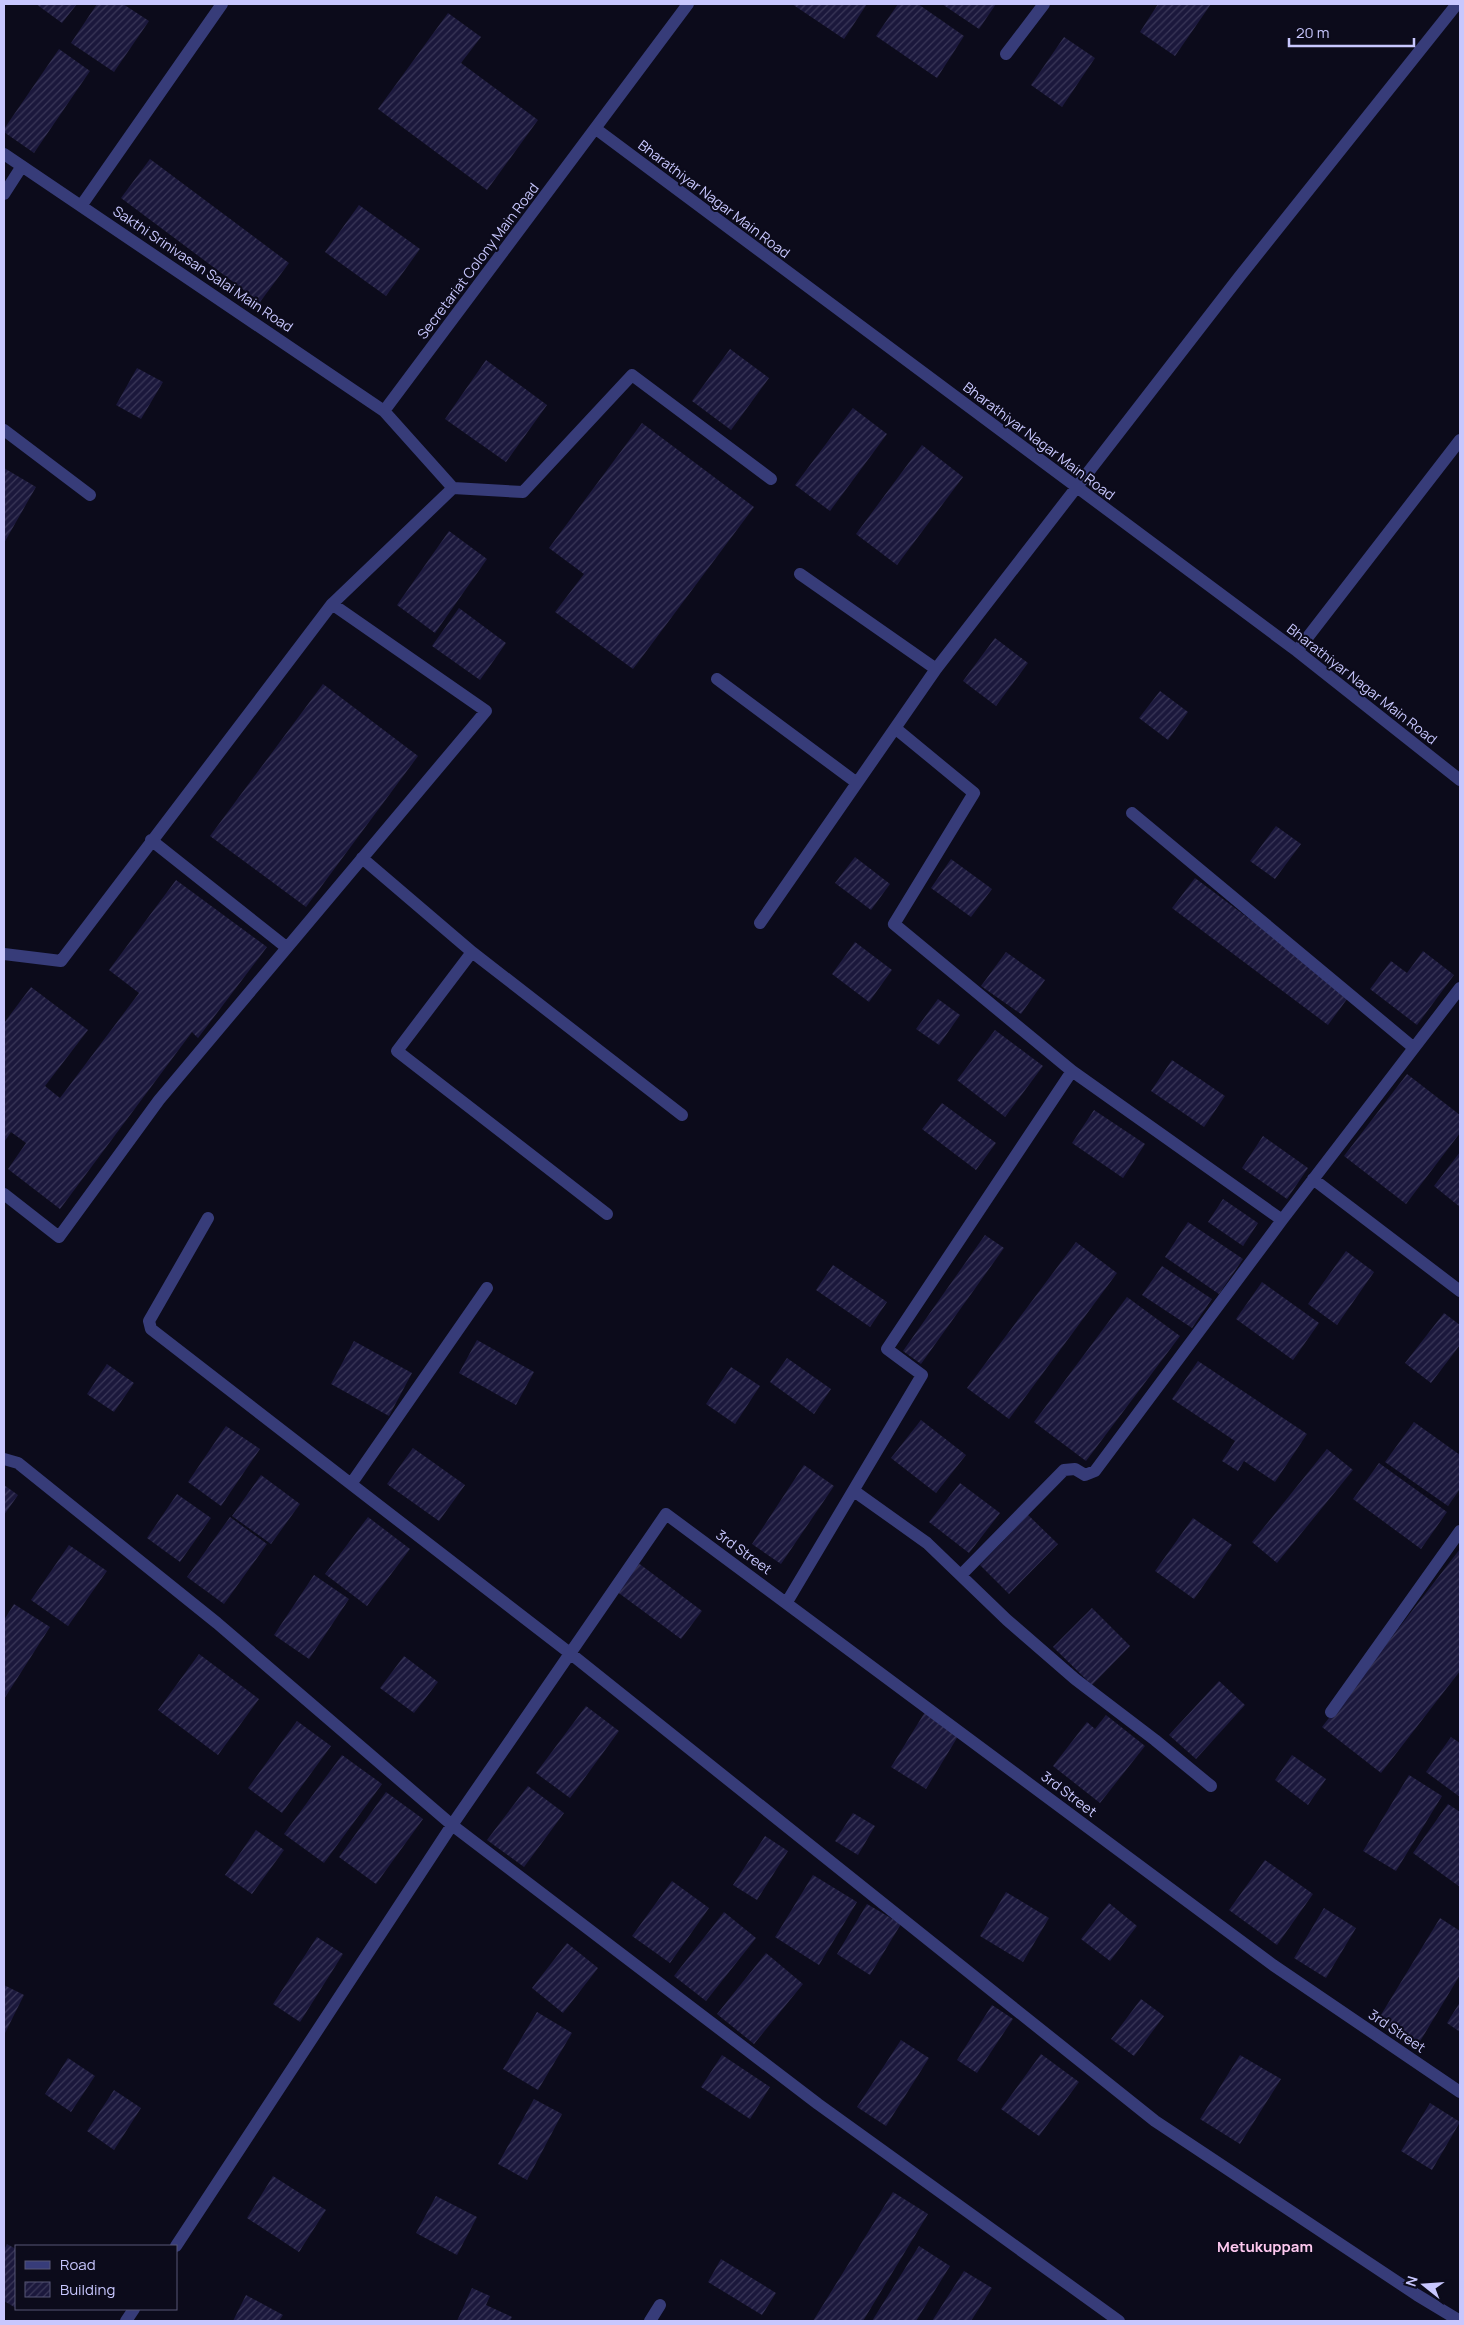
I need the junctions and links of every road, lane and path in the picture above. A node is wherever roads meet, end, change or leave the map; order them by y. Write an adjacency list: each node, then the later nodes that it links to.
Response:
1 (222, 4): 10 (street)
2 (688, 4): 6 (street, Secretariat Colony Main Road)
3 (1044, 4): 5 (street)
4 (1457, 4): 16 (street)
5 (1006, 54)
6 (596, 129): 11 (street, Secretariat Colony Main Road); 16 (street, Bharathiyar Nagar Main Road)
7 (4, 154): 8 (street, Sakthi Srinivasan Salai Main Road)
8 (22, 166): 9 (street); 10 (street, Sakthi Srinivasan Salai Main Road)
9 (4, 194)
10 (82, 206): 11 (street, Sakthi Srinivasan Salai Main Road)
11 (384, 410): 15 (street, Sakthi Srinivasan Salai Main Road)
12 (4, 430): 17 (street)
13 (1460, 440): 20 (street)
14 (770, 479): 15 (street)
15 (453, 488): 19 (street)
16 (1077, 488): 20 (street, Bharathiyar Nagar Main Road); 21 (street)
17 (90, 495)
18 (800, 574): 21 (street)
19 (332, 604): 27 (street); 28 (street)
20 (1296, 651): 24 (street, Bharathiyar Nagar Main Road)
21 (936, 669): 23 (street)
22 (716, 679): 25 (street)
23 (895, 728): 25 (street); 35 (street)
24 (1460, 780)
25 (857, 783): 29 (street)
26 (1132, 812): 34 (street)
27 (151, 840): 30 (street); 32 (street)
28 (362, 858): 30 (street); 31 (street)
29 (760, 923)
30 (286, 947): 38 (street)
31 (472, 952): 36 (street); 39 (street)
32 (4, 954)
33 (1460, 988): 34 (street)
34 (1414, 1048): 37 (street)
35 (1072, 1071): 41 (street); 46 (street)
36 (682, 1115)
37 (1314, 1179): 41 (street); 43 (street)
38 (4, 1194)
39 (606, 1214)
40 (208, 1218): 45 (street)
41 (1282, 1220): 48 (street)
42 (487, 1288): 45 (street)
43 (1460, 1291)
44 (4, 1459): 53 (street)
45 (351, 1484): 50 (street)
46 (854, 1491): 48 (street); 49 (street)
47 (1460, 1531): 51 (street)
48 (961, 1575): 52 (street)
49 (787, 1602): 50 (street, 3rd Street); 54 (street, 3rd Street)
50 (571, 1654): 53 (street); 61 (street)
51 (1332, 1712)
52 (1211, 1786)
53 (452, 1825): 55 (street); 60 (street)
54 (1460, 2092)
55 (177, 2245)
56 (660, 2305): 59 (street)
57 (133, 2310): 58 (street)
58 (126, 2321)
59 (650, 2321)
60 (1119, 2321)
61 (1460, 2321)

